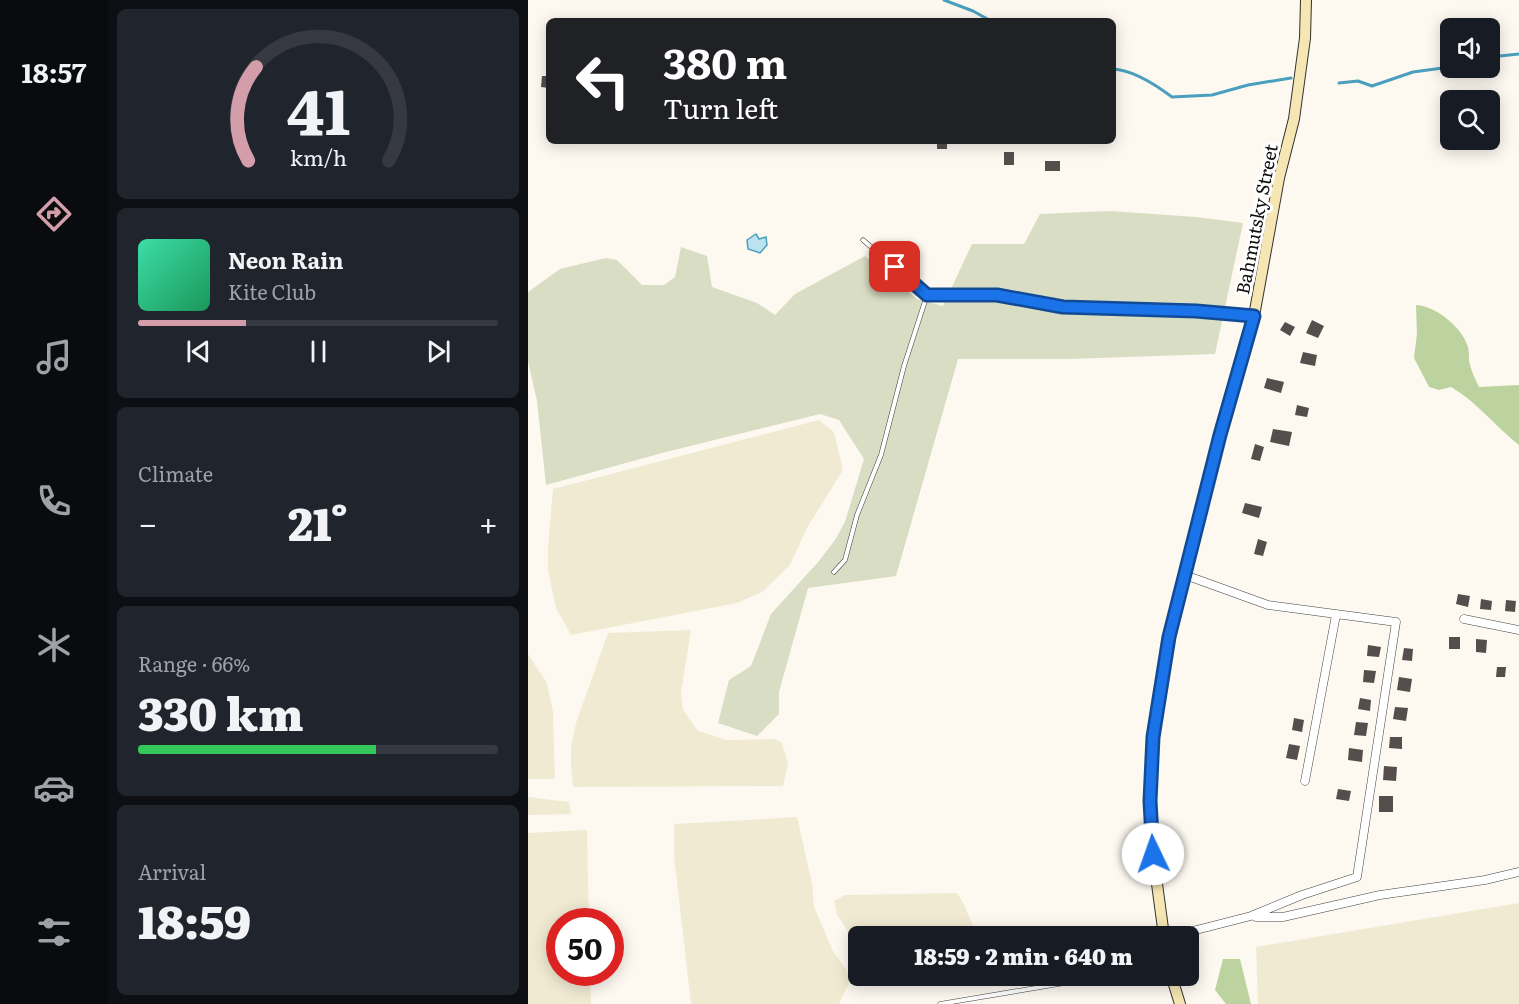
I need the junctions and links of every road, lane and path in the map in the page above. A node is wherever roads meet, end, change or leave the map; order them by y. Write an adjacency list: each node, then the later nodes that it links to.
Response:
1 (1306, 0): 4 (main road, Bahmutsky Street)
2 (863, 240): 3 (lane)
3 (927, 295): 4 (lane); 5 (lane)
4 (1254, 316): 6 (main road, Bahmutsky Street)
5 (834, 572)
6 (1185, 575): 7 (street); 13 (main road, Bahmutsky Street)
7 (1336, 615): 10 (street); 12 (street)
8 (1464, 619): 9 (street)
9 (1519, 630)
10 (1305, 781)
11 (1519, 872): 12 (street)
12 (1251, 916): 14 (street)
13 (1163, 926)
14 (1199, 929)
15 (1047, 986): 17 (lane)
16 (1174, 986): 18 (main road)
17 (940, 1004)
18 (1180, 1004)

